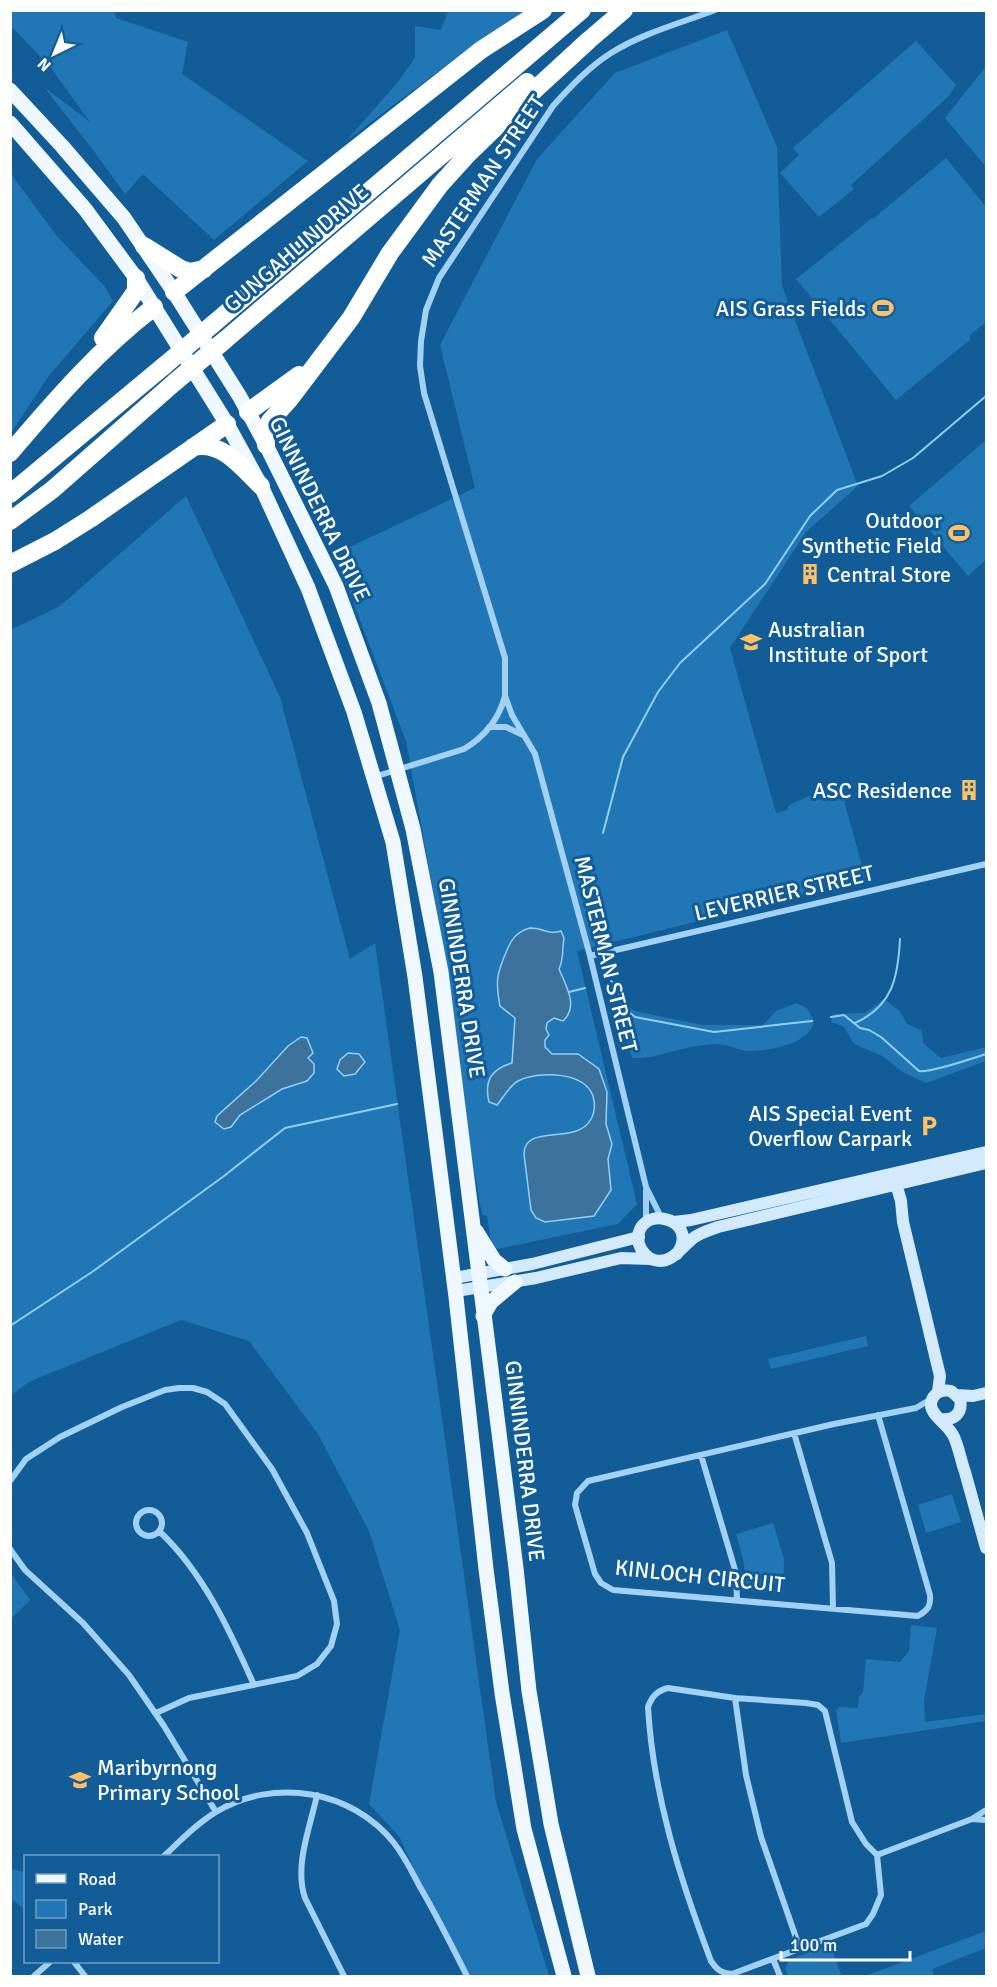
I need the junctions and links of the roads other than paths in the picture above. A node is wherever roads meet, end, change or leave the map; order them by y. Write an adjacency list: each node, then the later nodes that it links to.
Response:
1 (543, 10): 9 (highway)
2 (582, 10): 21 (highway, GUNGAHLIN DRIVE, bridge)
3 (612, 10): 22 (highway, GUNGAHLIN DRIVE, bridge)
4 (624, 10): 13 (highway)
5 (715, 10): 24 (street, MASTERMAN STREET)
6 (10, 90): 8 (main road, GINNINDERRA DRIVE)
7 (10, 123): 10 (main road, GINNINDERRA DRIVE)
8 (144, 246): 9 (highway); 11 (main road, GINNINDERRA DRIVE)
9 (204, 269): 11 (highway)
10 (136, 278): 12 (main road, GINNINDERRA DRIVE); 14 (highway)
11 (174, 292): 12 (main road); 15 (main road, GINNINDERRA DRIVE)
12 (154, 307): 14 (highway); 16 (main road, GINNINDERRA DRIVE)
13 (323, 355): 15 (highway); 17 (highway)
14 (58, 396): 19 (highway)
15 (248, 412): 16 (main road); 17 (main road, GINNINDERRA DRIVE)
16 (226, 424): 18 (highway); 20 (main road, GINNINDERRA DRIVE)
17 (266, 445): 27 (main road, GINNINDERRA DRIVE)
18 (194, 447): 20 (highway); 23 (highway)
19 (10, 453)
20 (261, 486): 28 (main road, GINNINDERRA DRIVE)
21 (10, 494)
22 (10, 521)
23 (10, 564)
24 (505, 696): 25 (street); 26 (street, MASTERMAN STREET)
25 (489, 728): 26 (street); 27 (street)
26 (523, 735): 30 (street, MASTERMAN STREET)
27 (398, 770): 28 (street); 38 (main road, GINNINDERRA DRIVE)
28 (374, 777): 44 (main road, GINNINDERRA DRIVE)
29 (987, 864): 30 (street, LEVERRIER STREET)
30 (590, 956): 34 (street, MASTERMAN STREET)
31 (987, 1152): 33 (street)
32 (987, 1163): 33 (street)
33 (893, 1181): 36 (street); 40 (street); 46 (street)
34 (646, 1187): 35 (street, MASTERMAN STREET); 37 (street, MASTERMAN STREET)
35 (661, 1218): 36 (street); 37 (street)
36 (674, 1222): 40 (street)
37 (646, 1223): 39 (street)
38 (473, 1226): 42 (main road); 43 (main road, GINNINDERRA DRIVE)
39 (639, 1237): 41 (street); 42 (street)
40 (677, 1254): 41 (street)
41 (650, 1259): 42 (street)
42 (510, 1275): 43 (street); 45 (main road)
43 (479, 1281): 44 (street); 45 (main road, GINNINDERRA DRIVE)
44 (455, 1284): 83 (main road, GINNINDERRA DRIVE)
45 (483, 1316): 84 (main road, GINNINDERRA DRIVE)
46 (940, 1376): 47 (street); 49 (street)
47 (954, 1393): 49 (street); 50 (street); 52 (street)
48 (987, 1393): 50 (street)
49 (935, 1395): 51 (street, KINLOCH CIRCUIT); 54 (street)
50 (973, 1396): 52 (street)
51 (916, 1408): 53 (street, KINLOCH CIRCUIT); 54 (street, KINLOCH CIRCUIT)
52 (958, 1412): 54 (street); 56 (street)
53 (878, 1415): 55 (street, KINLOCH CIRCUIT); 64 (street, KINLOCH CIRCUIT)
54 (937, 1416): 56 (street)
55 (794, 1433): 57 (street, KINLOCH CIRCUIT); 64 (street)
56 (953, 1435): 59 (street)
57 (701, 1455): 63 (street); 63 (street, KINLOCH CIRCUIT)
58 (10, 1481): 65 (street)
59 (981, 1508): 61 (street)
60 (159, 1531): 60 (street); 65 (street)
61 (987, 1548)
62 (10, 1549): 67 (street)
63 (737, 1600): 64 (street, KINLOCH CIRCUIT)
64 (833, 1608)
65 (254, 1685): 67 (street)
66 (735, 1698): 74 (street); 75 (street); 76 (street)
67 (156, 1713): 70 (street)
68 (317, 1795): 70 (street); 81 (street); 82 (street)
69 (987, 1810): 71 (street)
70 (216, 1812): 73 (street)
71 (972, 1819): 72 (street); 74 (street)
72 (987, 1820)
73 (166, 1855)
74 (877, 1855): 75 (street)
75 (800, 1949): 76 (street)
76 (773, 1959): 85 (street)
77 (49, 1963): 79 (street)
78 (75, 1963): 80 (street)
79 (33, 1977)
80 (85, 1977)
81 (344, 1977)
82 (466, 1977)
83 (564, 1977)
84 (588, 1977)
85 (780, 1977)

